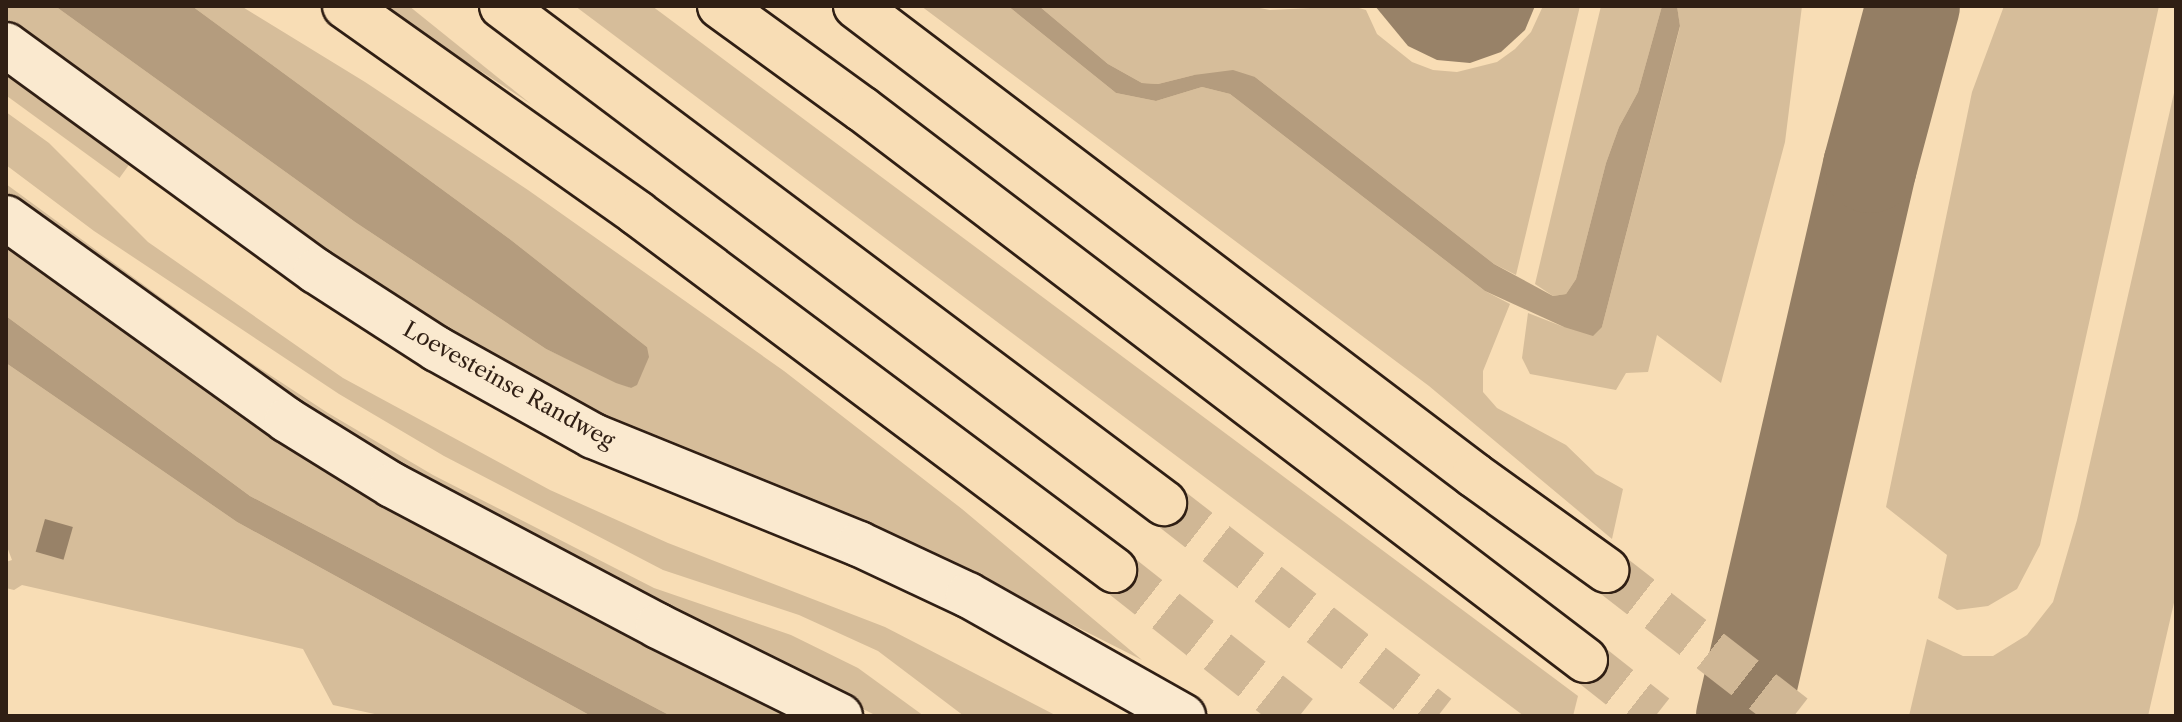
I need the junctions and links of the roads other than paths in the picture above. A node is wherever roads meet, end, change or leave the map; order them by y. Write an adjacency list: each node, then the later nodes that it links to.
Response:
1 (345, 6): 8 (highway)
2 (502, 6): 7 (highway)
3 (720, 6): 10 (highway)
4 (856, 6): 9 (highway)
5 (6, 45): 12 (street, Loevesteinse Randweg)
6 (6, 218): 11 (street)
7 (1164, 503)
8 (1114, 570)
9 (1606, 570)
10 (1585, 660)
11 (840, 716)
12 (1183, 716)

